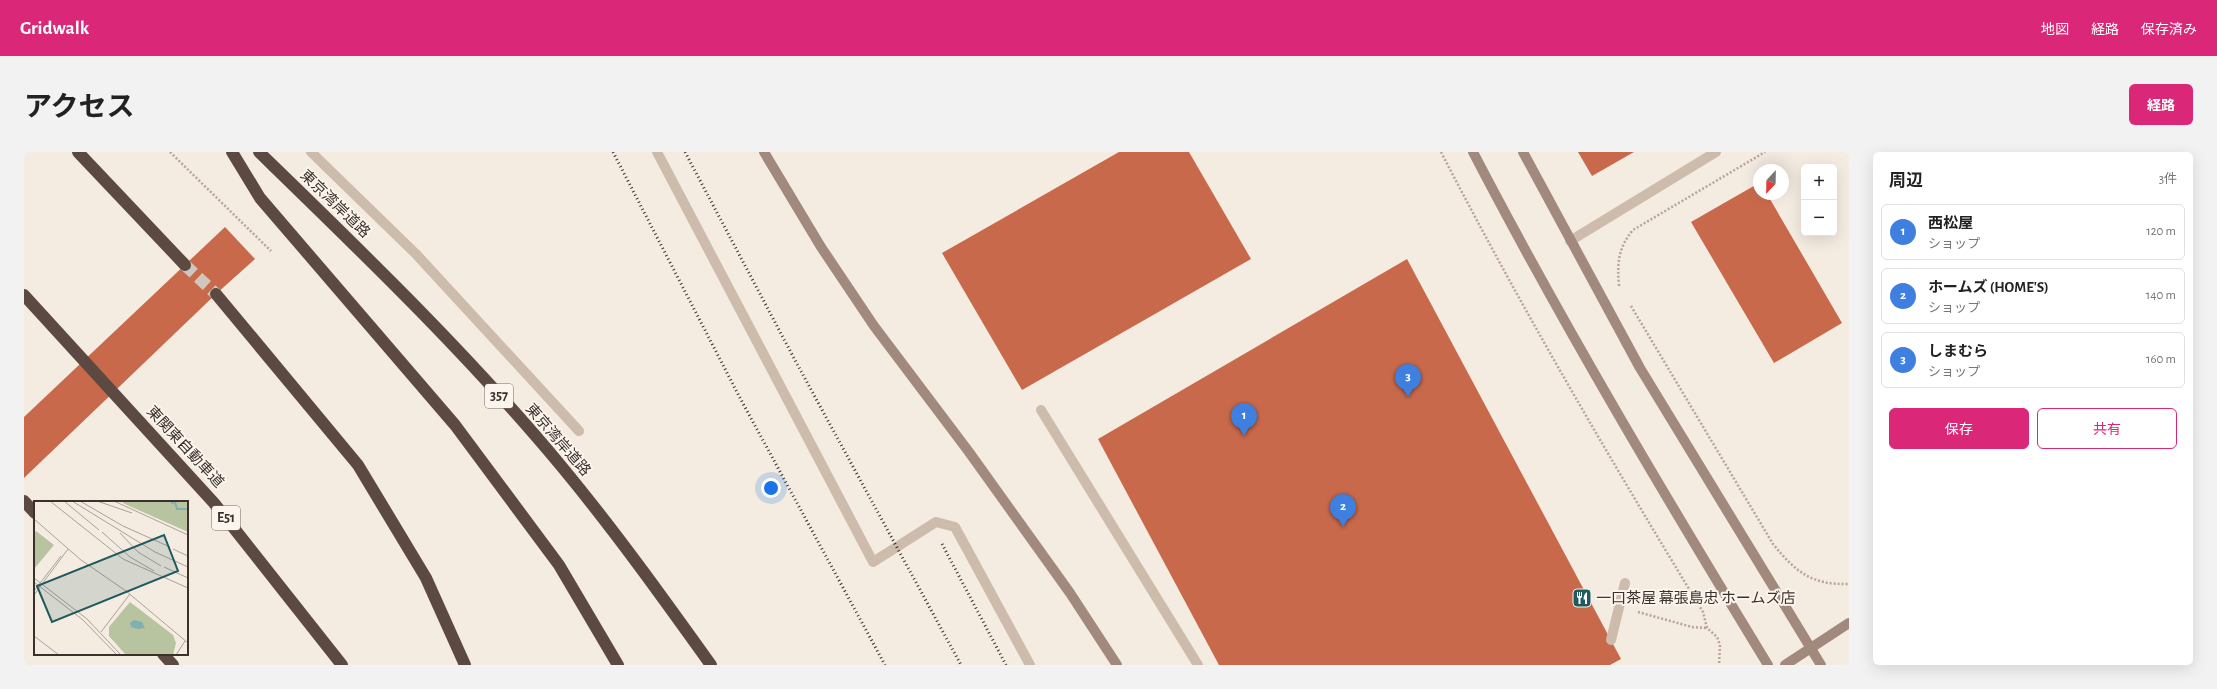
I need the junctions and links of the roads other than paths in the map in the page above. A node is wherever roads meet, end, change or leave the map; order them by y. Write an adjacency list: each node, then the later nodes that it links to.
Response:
1 (78, 152): 11 (highway)
2 (232, 152): 26 (highway)
3 (259, 152): 27 (highway, 東京湾岸道路 / 357)
4 (311, 152): 15 (street)
5 (656, 152): 28 (street)
6 (764, 152): 29 (street)
7 (1473, 152): 31 (street)
8 (1523, 152): 10 (street)
9 (1716, 152): 10 (street)
10 (1570, 241): 21 (street)
11 (185, 265)
12 (216, 294): 25 (highway)
13 (24, 296): 24 (highway, 東関東自動車道 / E51)
14 (1041, 410): 30 (street)
15 (579, 431)
16 (24, 501): 17 (highway)
17 (34, 512)
18 (1625, 582): 20 (street)
19 (1849, 623): 21 (street)
20 (1611, 640)
21 (1809, 648): 32 (street); 33 (street)
22 (164, 655): 23 (highway)
23 (173, 665)
24 (342, 665)
25 (465, 665)
26 (618, 665)
27 (711, 665)
28 (1030, 665)
29 (1117, 665)
30 (1198, 665)
31 (1768, 665)
32 (1785, 665)
33 (1821, 665)

